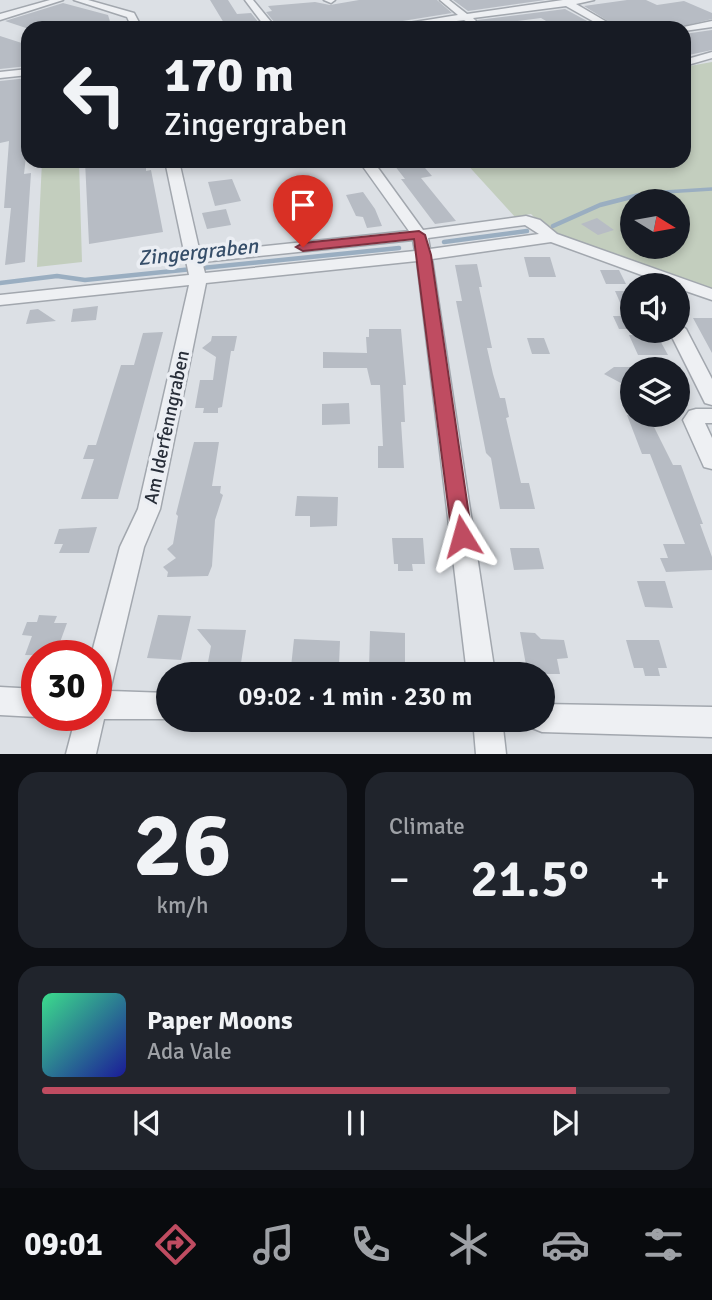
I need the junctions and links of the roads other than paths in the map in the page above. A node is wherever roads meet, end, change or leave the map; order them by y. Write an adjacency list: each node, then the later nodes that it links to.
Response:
1 (59, 0): 8 (street)
2 (78, 0): 9 (street)
3 (249, 0): 10 (street)
4 (444, 0): 7 (street)
5 (590, 0): 6 (street)
6 (564, 2): 7 (street); 13 (street)
7 (465, 17): 11 (street); 12 (street)
8 (0, 18)
9 (134, 21)
10 (266, 21)
11 (435, 21)
12 (470, 21)
13 (599, 21)
14 (712, 24): 15 (street)
15 (691, 27)
16 (712, 55): 17 (street)
17 (691, 61)
18 (21, 73): 19 (street)
19 (0, 75)
20 (174, 168): 23 (street, Am Iderfenngraben)
21 (371, 168): 22 (street)
22 (422, 245): 23 (street); 24 (street); 33 (street)
23 (197, 269): 27 (street); 32 (street, Am Iderfenngraben)
24 (638, 273)
25 (690, 289): 26 (street)
26 (712, 295)
27 (0, 300)
28 (684, 343): 29 (street)
29 (712, 398)
30 (712, 416): 31 (street)
31 (712, 461)
32 (109, 640)
33 (479, 662)
34 (0, 701): 35 (street)
35 (21, 702)
36 (112, 705): 37 (street)
37 (156, 707)
38 (555, 718): 39 (street)
39 (712, 722)
40 (86, 731): 42 (street)
41 (488, 732): 43 (street)
42 (80, 754)
43 (491, 754)

